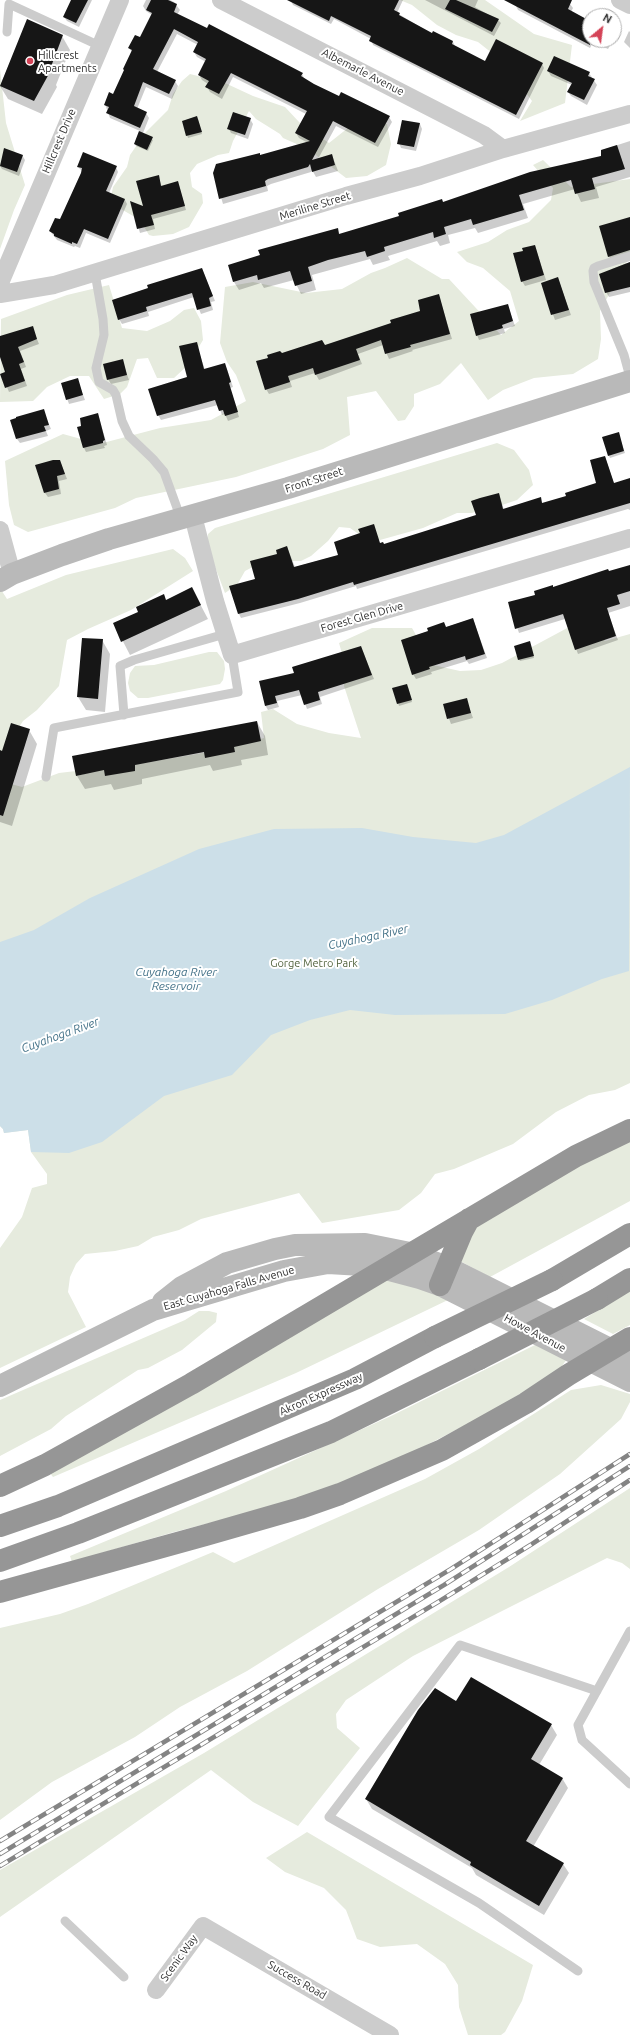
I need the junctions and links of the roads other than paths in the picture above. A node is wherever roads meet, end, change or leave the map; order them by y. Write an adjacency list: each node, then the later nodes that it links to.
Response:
1 (120, 0): 6 (street, Hillcrest Drive)
2 (221, 0): 8 (street, Albemarle Avenue)
3 (620, 0): 4 (street)
4 (630, 5)
5 (7, 32): 6 (lane)
6 (100, 46): 11 (street, Hillcrest Drive)
7 (630, 114): 8 (street, Meriline Street)
8 (503, 149): 10 (street, Meriline Street)
9 (630, 256): 13 (lane)
10 (95, 273): 12 (street, Meriline Street); 16 (lane)
11 (0, 282)
12 (0, 294)
13 (627, 352): 14 (lane)
14 (630, 377)
15 (630, 381): 16 (street, Front Street)
16 (187, 517): 19 (street, Front Street); 20 (street)
17 (0, 530): 19 (street)
18 (630, 538): 21 (street, Forest Glen Drive)
19 (6, 578)
20 (225, 634): 21 (street); 22 (lane)
21 (232, 655): 22 (lane)
22 (124, 715): 23 (lane)
23 (46, 777)
24 (630, 1130): 25 (highway)
25 (469, 1219): 27 (highway); 29 (highway)
26 (630, 1234): 39 (highway, Akron Expressway, bridge)
27 (410, 1253): 28 (highway); 29 (street, East Cuyahoga Falls Avenue); 31 (street, East Cuyahoga Falls Avenue)
28 (393, 1271): 29 (street, East Cuyahoga Falls Avenue); 31 (street, East Cuyahoga Falls Avenue); 38 (highway)
29 (444, 1276): 33 (street, Howe Avenue); 35 (street, Howe Avenue)
30 (630, 1279): 40 (highway, bridge)
31 (153, 1310): 37 (street, East Cuyahoga Falls Avenue)
32 (630, 1338): 33 (highway)
33 (610, 1350): 34 (street, Howe Avenue); 35 (highway)
34 (630, 1360)
35 (590, 1362): 36 (street, Howe Avenue); 41 (highway)
36 (630, 1381)
37 (0, 1386)
38 (0, 1486)
39 (0, 1526)
40 (0, 1561)
41 (0, 1592)
42 (630, 1631): 43 (lane)
43 (597, 1691): 44 (lane); 47 (lane)
44 (630, 1784)
45 (65, 1921): 48 (lane)
46 (203, 1926): 49 (street, Scenic Way); 50 (street, Success Road)
47 (578, 1971)
48 (124, 1977)
49 (156, 1990)
50 (390, 2035)

